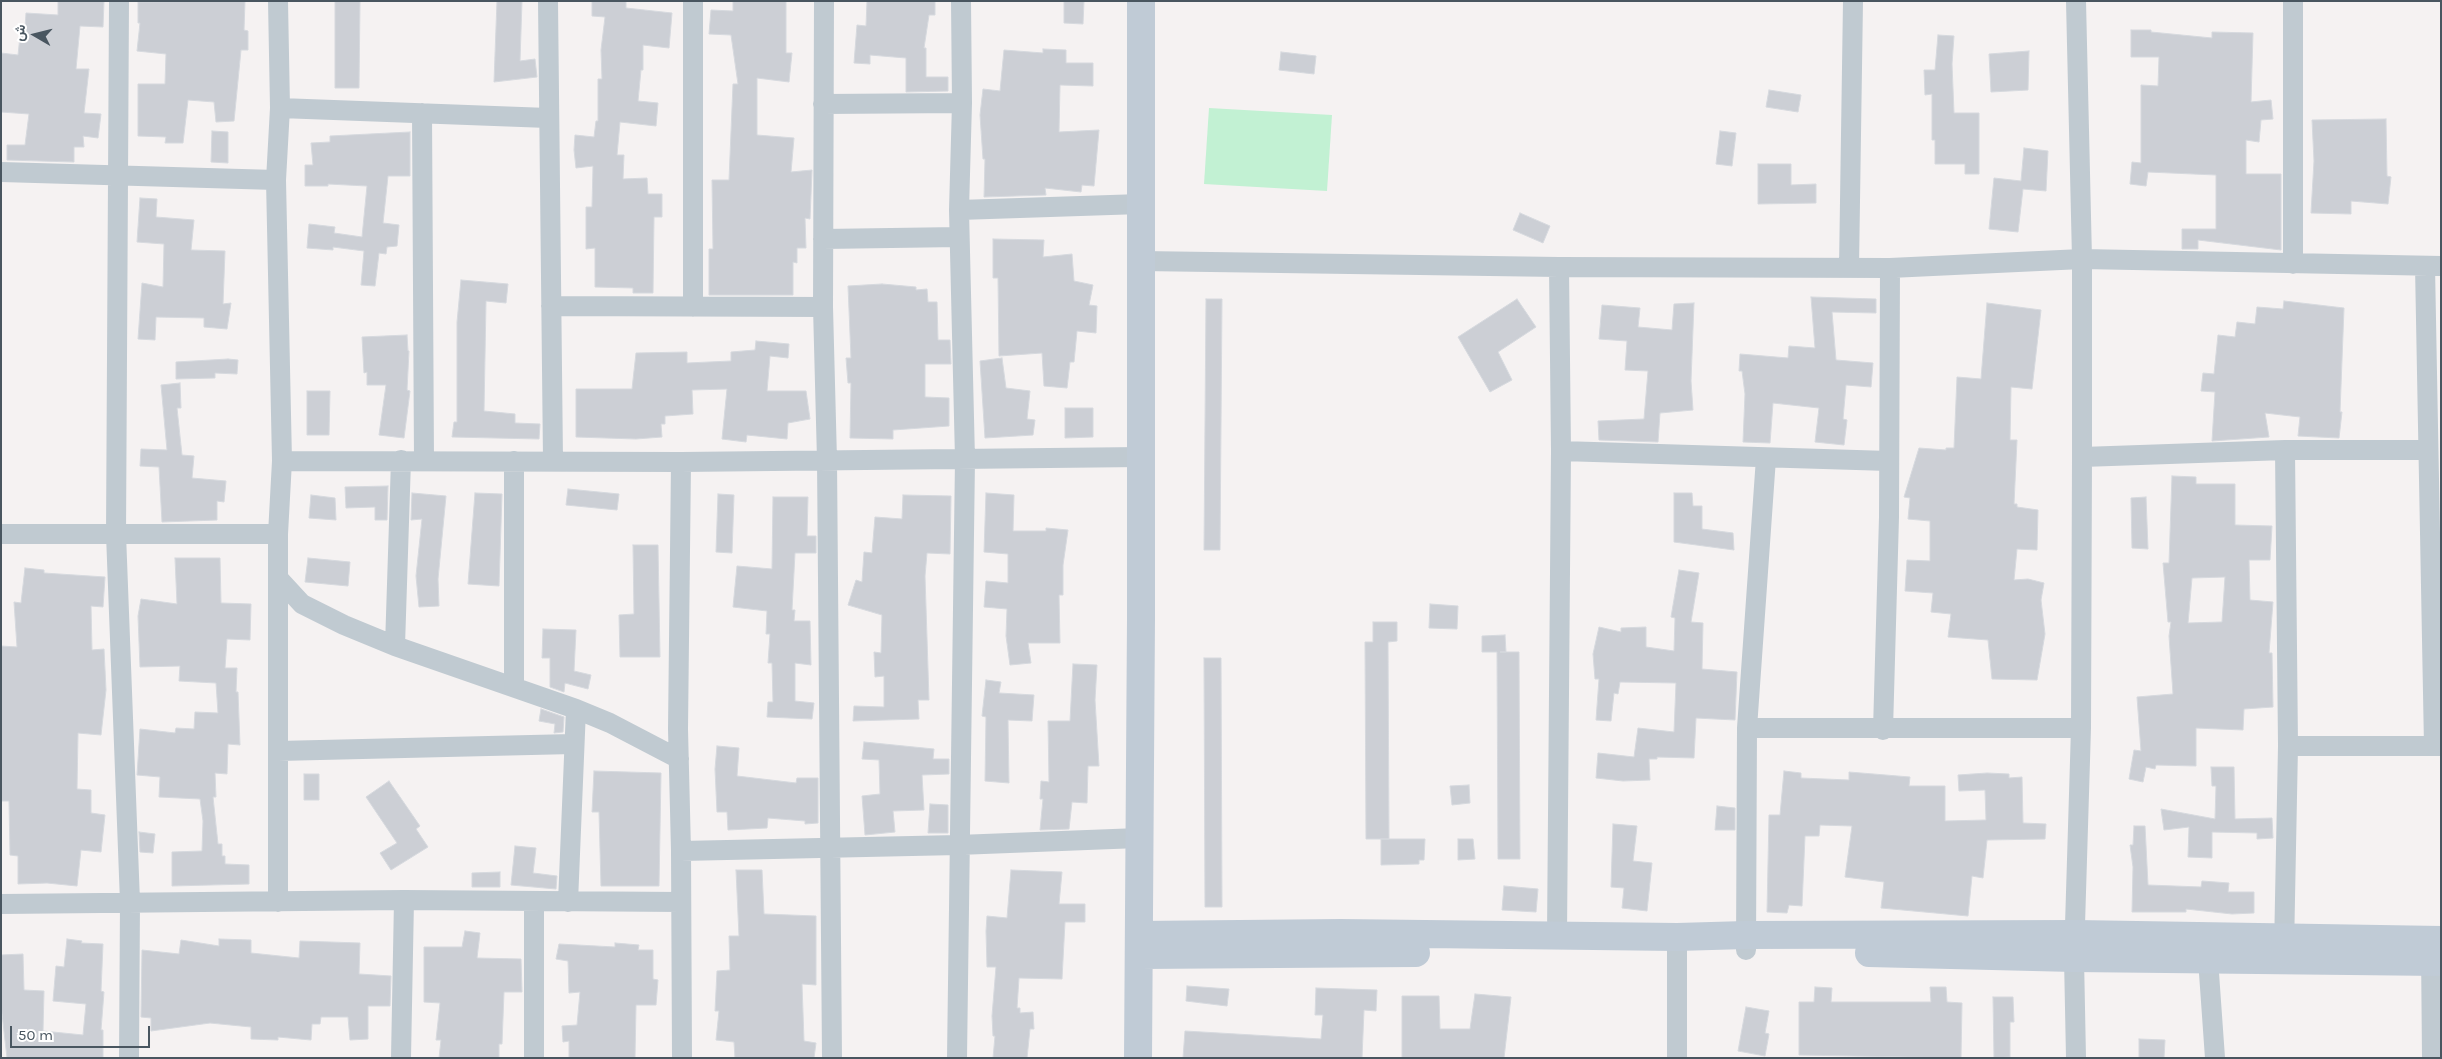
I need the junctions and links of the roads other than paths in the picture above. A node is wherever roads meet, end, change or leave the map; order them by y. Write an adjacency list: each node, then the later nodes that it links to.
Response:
1 (119, 1): 17 (street)
2 (278, 1): 13 (street)
3 (548, 1): 15 (street)
4 (692, 1): 31 (street)
5 (824, 1): 12 (street)
6 (961, 1): 11 (street)
7 (1141, 1): 19 (street)
8 (1853, 1): 28 (street)
9 (2076, 1): 23 (street)
10 (2293, 1): 25 (street)
11 (962, 103): 12 (street); 20 (street)
12 (823, 104): 22 (street)
13 (280, 108): 14 (street); 18 (street)
14 (422, 113): 15 (street); 41 (street)
15 (548, 118): 30 (street)
16 (1, 172): 17 (street)
17 (117, 174): 18 (street); 49 (street)
18 (276, 180): 44 (street)
19 (1141, 204): 20 (street); 24 (street)
20 (958, 210): 21 (street)
21 (959, 237): 22 (street); 39 (street)
22 (823, 239): 32 (street)
23 (2082, 259): 25 (street); 29 (street); 37 (street)
24 (1141, 261): 27 (street); 36 (street)
25 (2293, 264): 26 (street)
26 (2433, 266): 34 (street)
27 (1559, 267): 28 (street); 35 (street)
28 (1849, 268): 29 (street)
29 (1890, 268): 46 (street)
30 (551, 306): 31 (street); 42 (street)
31 (693, 307): 32 (street)
32 (823, 307): 43 (street)
33 (2285, 450): 34 (street); 37 (street); 59 (street)
34 (2427, 450): 60 (street)
35 (1561, 451): 38 (street); 74 (street)
36 (1141, 457): 39 (street); 63 (street)
37 (2082, 457): 56 (street)
38 (1766, 458): 46 (street); 55 (street)
39 (965, 459): 43 (street); 64 (street)
40 (401, 460): 41 (street); 44 (street); 52 (street)
41 (424, 460): 45 (street)
42 (553, 460): 45 (street); 47 (street)
43 (827, 460): 47 (street); 65 (street)
44 (282, 461): 50 (street)
45 (514, 461): 53 (street)
46 (1889, 461): 57 (street)
47 (681, 462): 62 (street)
48 (1, 534): 49 (street)
49 (116, 534): 50 (street); 69 (street)
50 (278, 534): 51 (street)
51 (278, 578): 52 (street); 61 (street)
52 (394, 646): 53 (street)
53 (514, 687): 54 (street)
54 (576, 709): 58 (street); 62 (street)
55 (1747, 728): 57 (street); 75 (street)
56 (2081, 728): 57 (street); 78 (street)
57 (1883, 730)
58 (573, 744): 61 (street); 71 (street)
59 (2288, 746): 60 (street); 79 (street)
60 (2437, 746)
61 (278, 751): 70 (street)
62 (679, 759): 66 (street)
63 (1139, 838): 64 (street); 77 (street)
64 (958, 845): 65 (street); 87 (street)
65 (832, 848): 66 (street); 86 (street)
66 (682, 851): 72 (street)
67 (404, 900): 68 (street); 70 (street); 83 (street)
68 (534, 901): 71 (street); 84 (street)
69 (130, 902): 70 (street); 73 (street); 82 (street)
70 (278, 902)
71 (568, 902): 72 (street)
72 (681, 902): 85 (street)
73 (1, 904)
74 (1557, 935): 76 (street); 77 (street)
75 (1746, 942): 76 (street); 78 (street)
76 (1677, 944): 77 (street); 89 (street)
77 (1140, 945): 88 (street)
78 (2075, 946): 79 (street); 81 (street); 90 (street)
79 (2284, 948): 80 (street); 81 (street)
80 (2436, 951): 92 (street)
81 (2208, 959): 91 (street)
82 (130, 1058)
83 (401, 1058)
84 (534, 1058)
85 (682, 1058)
86 (832, 1058)
87 (957, 1058)
88 (1138, 1058)
89 (1677, 1058)
90 (2076, 1058)
91 (2215, 1058)
92 (2432, 1058)

